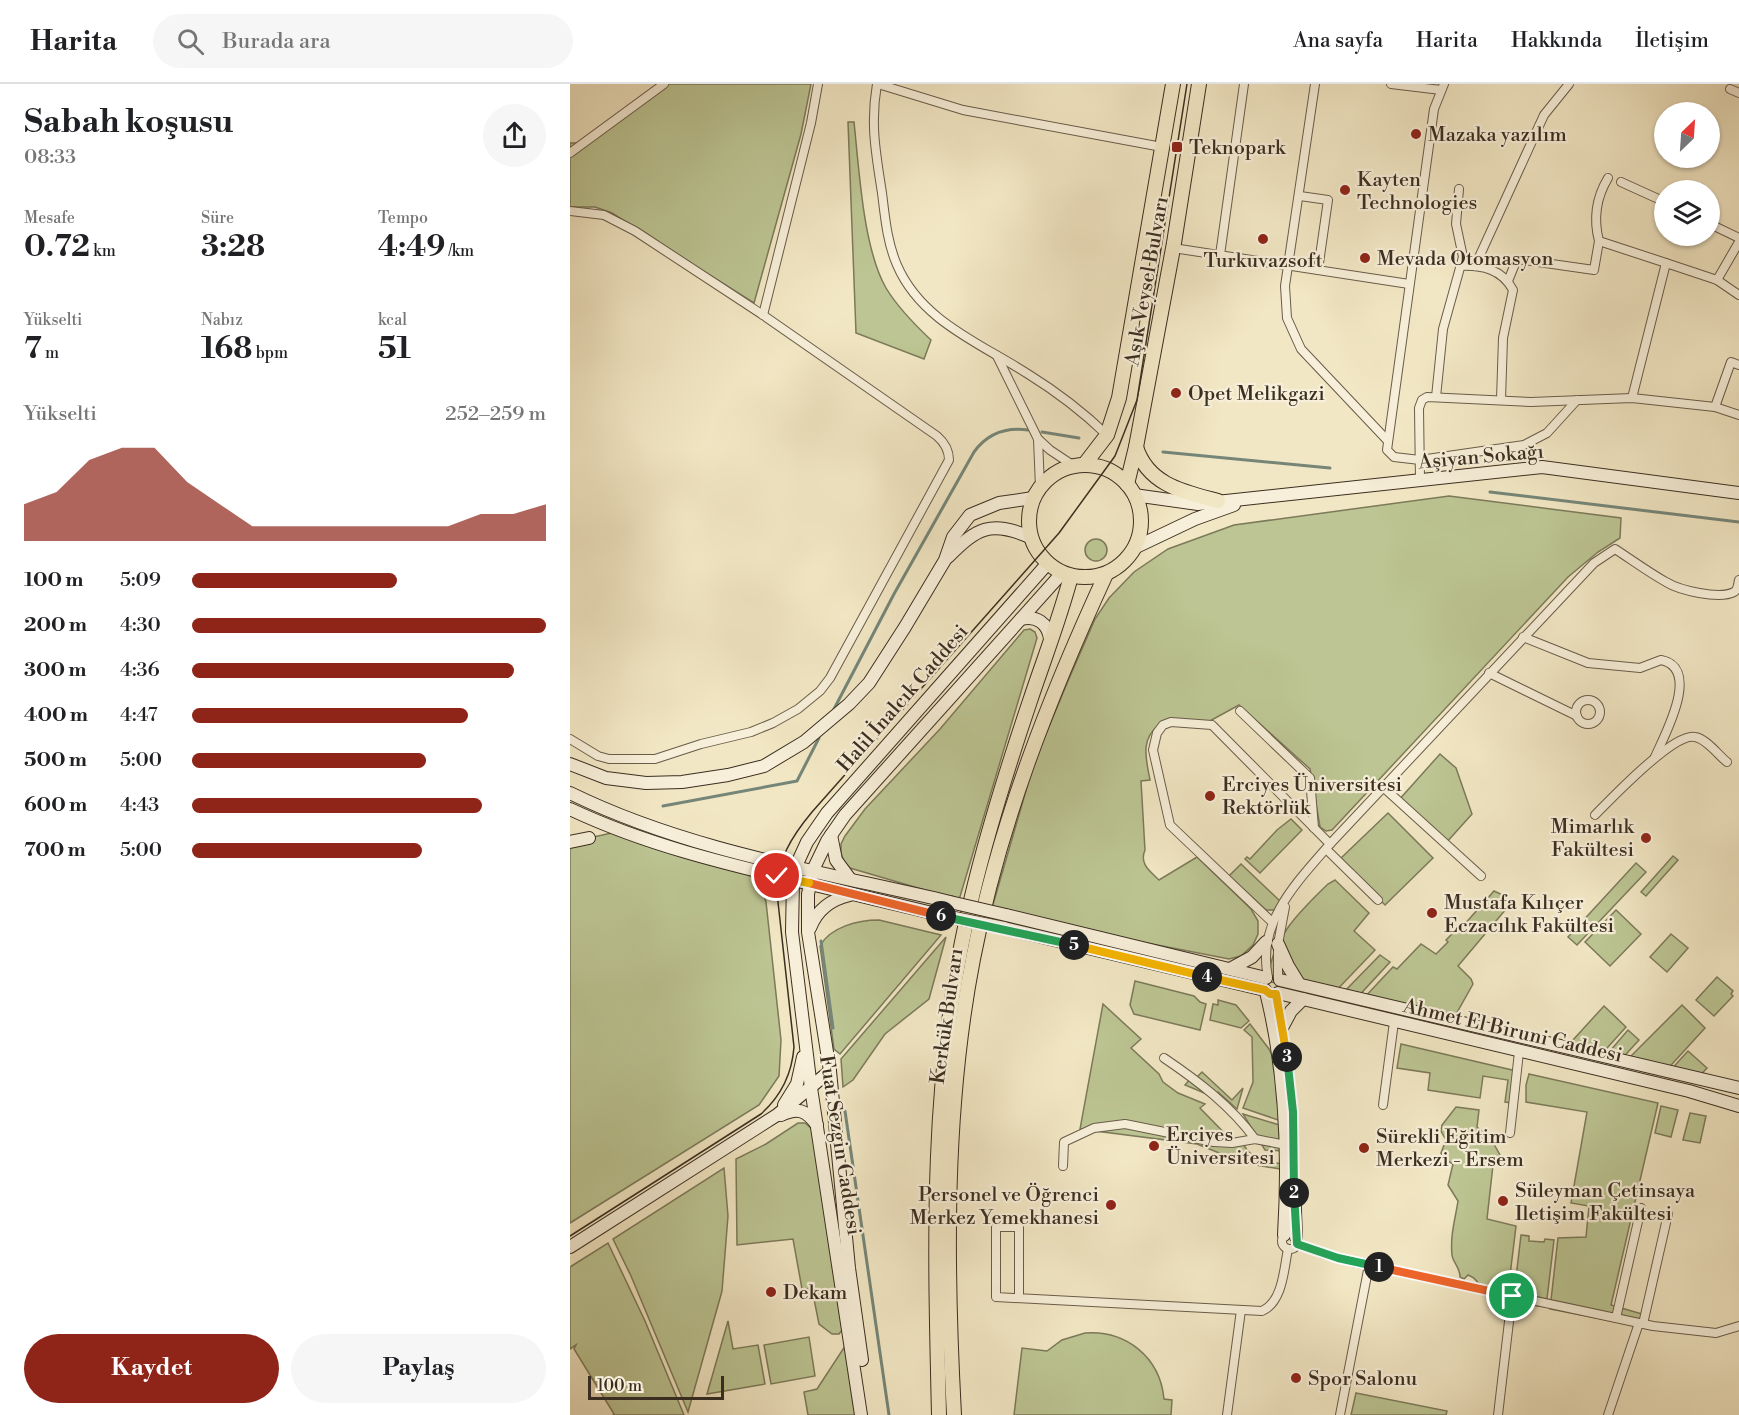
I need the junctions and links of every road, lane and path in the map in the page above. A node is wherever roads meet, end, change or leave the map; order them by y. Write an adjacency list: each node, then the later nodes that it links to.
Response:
1 (664, 84): 14 (street)
2 (818, 84): 35 (street)
3 (877, 84): 13 (street); 36 (street)
4 (1173, 84): 13 (main road, Aşık Veysel Bulvarı)
5 (1199, 84): 24 (main road, Aşık Veysel Bulvarı)
6 (1244, 84): 25 (street)
7 (1315, 84): 18 (street)
8 (1390, 84): 10 (street)
9 (1569, 84): 28 (street)
10 (1443, 87): 33 (street)
11 (1730, 89): 12 (street)
12 (1739, 93)
13 (1162, 147): 44 (main road, Aşık Veysel Bulvarı)
14 (570, 153)
15 (1608, 178): 23 (street)
16 (1621, 182): 19 (street)
17 (1459, 189): 29 (street)
18 (1300, 196): 27 (street); 30 (street)
19 (1654, 197)
20 (570, 211): 35 (street)
21 (1720, 230): 22 (street)
22 (1739, 240): 31 (street)
23 (1599, 241): 26 (street); 32 (street)
24 (1173, 248): 25 (street); 47 (main road, Aşık Veysel Bulvarı)
25 (1220, 255): 27 (street)
26 (1666, 263): 31 (street); 39 (street)
27 (1290, 266): 30 (street); 46 (street)
28 (1475, 266): 29 (street); 32 (street)
29 (1460, 267): 38 (street)
30 (1318, 270): 33 (street)
31 (1717, 280): 34 (street)
32 (1508, 281): 40 (street)
33 (1409, 284): 46 (street)
34 (1739, 295)
35 (763, 315): 69 (street)
36 (997, 356): 44 (street); 45 (street)
37 (1739, 365): 42 (street)
38 (1436, 397): 40 (street); 48 (street)
39 (1632, 398): 41 (street); 42 (street)
40 (1501, 400): 41 (street)
41 (1577, 400): 48 (street)
42 (1715, 407): 43 (street)
43 (1739, 415)
44 (1107, 435): 49 (main road, Aşık Veysel Bulvarı)
45 (1038, 439): 49 (street); 52 (street)
46 (1387, 440): 48 (street)
47 (1136, 447): 51 (main road, Aşık Veysel Bulvarı); 55 (main road)
48 (1420, 460): 50 (street)
49 (1079, 466): 51 (main road); 52 (main road)
50 (1420, 480): 53 (street, Aşiyan Sokağı); 54 (street, Aşiyan Sokağı)
51 (1130, 489): 55 (street, Aşiyan Sokağı); 57 (main road)
52 (1036, 493): 56 (main road); 58 (street)
53 (1739, 494)
54 (1261, 498): 55 (street, Aşiyan Sokağı); 57 (street, Aşiyan Sokağı)
55 (1218, 501)
56 (1030, 537): 58 (street); 59 (main road)
57 (1134, 548): 61 (main road)
58 (945, 560): 72 (street)
59 (1048, 563): 60 (main road); 82 (street, Halil İnalcık Caddesi)
60 (1067, 574): 61 (main road); 63 (street, Halil İnalcık Caddesi); 65 (main road, Kerkük Bulvarı)
61 (1106, 574): 129 (main road, Kerkük Bulvarı)
62 (1739, 580): 64 (street)
63 (1021, 619): 65 (street); 78 (street, Halil İnalcık Caddesi)
64 (1523, 637): 66 (street); 70 (street)
65 (1050, 639): 128 (main road, Kerkük Bulvarı)
66 (1489, 673): 68 (street); 73 (street)
67 (1240, 711): 77 (street)
68 (1577, 716)
69 (570, 739)
70 (1655, 757): 71 (street); 76 (street)
71 (1727, 762)
72 (570, 764)
73 (1383, 787): 81 (street); 84 (street)
74 (570, 793): 82 (street)
75 (570, 809): 86 (street)
76 (1595, 815)
77 (1314, 828): 81 (street); 91 (street)
78 (831, 835): 83 (street, Halil İnalcık Caddesi); 85 (street)
79 (589, 838): 80 (street)
80 (570, 842)
81 (1328, 847): 88 (street); 90 (street)
82 (796, 866): 83 (street); 86 (street, Halil İnalcık Caddesi)
83 (813, 870): 85 (street); 87 (street, Halil İnalcık Caddesi)
84 (1481, 876)
85 (850, 879): 94 (street, Ahmet El Biruni Caddesi, bridge)
86 (793, 880): 87 (street); 100 (street, Fuat Sezgin Caddesi)
87 (809, 884): 89 (street); 92 (street, Fuat Sezgin Caddesi)
88 (1291, 890): 91 (street); 93 (street)
89 (852, 894): 92 (street); 96 (street, Ahmet El Biruni Caddesi, bridge)
90 (1378, 900)
91 (1272, 922): 93 (street)
92 (808, 932): 103 (street, Fuat Sezgin Caddesi)
93 (1272, 943): 94 (street); 95 (street); 96 (street); 96 (street)
94 (1230, 969): 96 (street, Ahmet El Biruni Caddesi)
95 (1299, 984): 96 (street, Ahmet El Biruni Caddesi); 105 (street, Ahmet El Biruni Caddesi)
96 (1272, 985): 97 (street, Ahmet El Biruni Caddesi); 99 (street); 112 (street)
97 (1303, 999): 98 (street, Ahmet El Biruni Caddesi); 99 (street)
98 (1394, 1022): 101 (street, Ahmet El Biruni Caddesi); 106 (street)
99 (1283, 1026): 116 (street)
100 (805, 1040): 104 (street, Fuat Sezgin Caddesi); 108 (street)
101 (1519, 1052): 107 (street, Ahmet El Biruni Caddesi); 110 (street)
102 (1164, 1058): 111 (street)
103 (830, 1071): 104 (street); 127 (street, Fuat Sezgin Caddesi)
104 (811, 1088): 108 (street); 109 (street, Fuat Sezgin Caddesi)
105 (1739, 1088)
106 (1383, 1105)
107 (1739, 1106)
108 (764, 1124): 109 (street); 117 (street)
109 (817, 1125): 126 (street, Fuat Sezgin Caddesi)
110 (1510, 1133)
111 (1255, 1139): 112 (street); 113 (street)
112 (1286, 1145): 116 (street)
113 (1063, 1166)
114 (1641, 1208): 123 (street)
115 (1668, 1214): 124 (street)
116 (1292, 1238): 118 (street); 118 (street); 119 (street)
117 (570, 1247)
118 (1288, 1248): 122 (street)
119 (1369, 1265): 120 (street); 131 (street)
120 (1512, 1296): 123 (street); 132 (street)
121 (1019, 1298): 121 (street); 122 (street)
122 (1241, 1310): 130 (street)
123 (1616, 1318): 124 (street)
124 (1641, 1323): 125 (street); 133 (street)
125 (1739, 1326)
126 (861, 1415)
127 (869, 1415)
128 (939, 1415)
129 (954, 1415)
130 (1227, 1415)
131 (1340, 1415)
132 (1498, 1415)
133 (1608, 1415)

